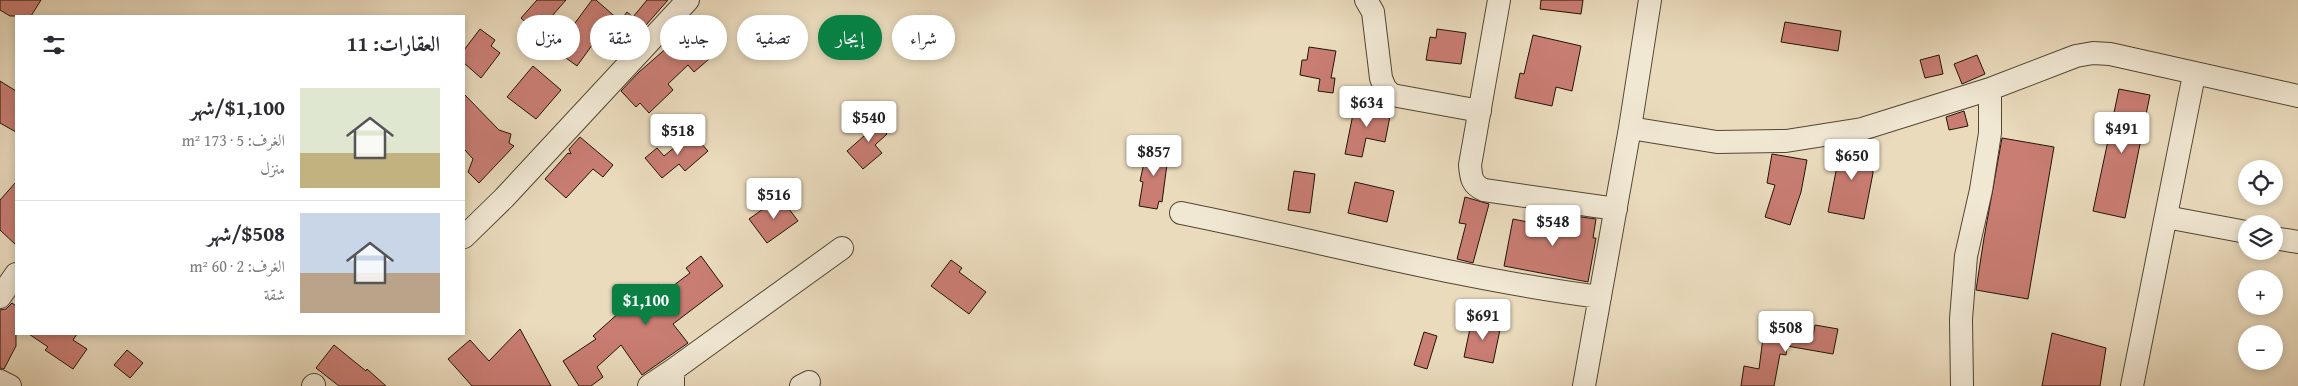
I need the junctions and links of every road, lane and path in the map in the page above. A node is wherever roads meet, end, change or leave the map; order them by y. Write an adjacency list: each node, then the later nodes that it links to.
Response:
1 (688, 0): 14 (street)
2 (1366, 0): 8 (street)
3 (1499, 0): 8 (street)
4 (1650, 0): 9 (street)
5 (2194, 74): 6 (street); 7 (street); 12 (street)
6 (1990, 89): 9 (street); 27 (street)
7 (2298, 96)
8 (1480, 111): 10 (street)
9 (1630, 128): 10 (street)
10 (1616, 209): 20 (street)
11 (1181, 213): 20 (street)
12 (2166, 217): 13 (street); 23 (street)
13 (2238, 230)
14 (465, 236)
15 (2283, 240): 16 (street)
16 (2298, 242)
17 (842, 248): 21 (street)
18 (15, 275): 19 (street)
19 (0, 297)
20 (1600, 297): 26 (street)
21 (673, 378): 25 (street)
22 (0, 381): 24 (street)
23 (2137, 385)
24 (10, 386)
25 (649, 386)
26 (1584, 386)
27 (1962, 386)

